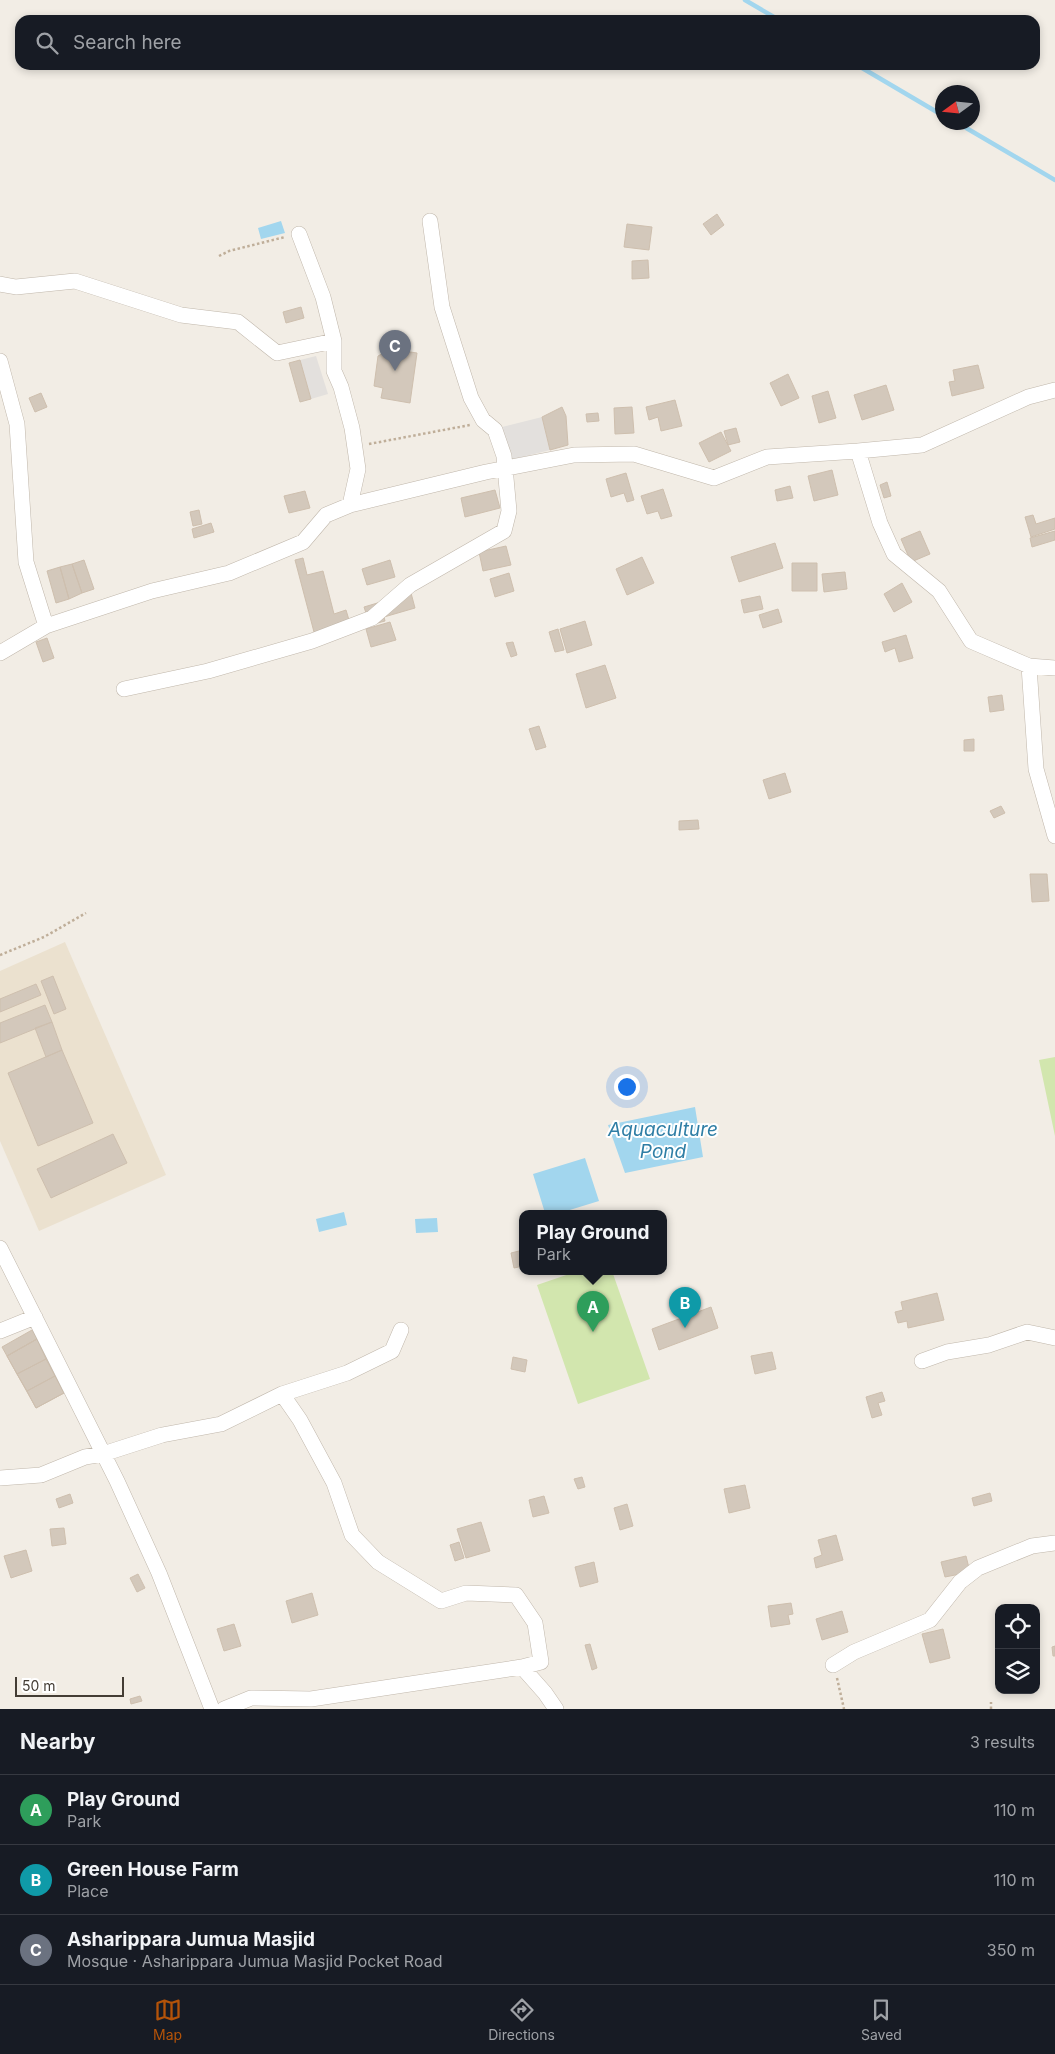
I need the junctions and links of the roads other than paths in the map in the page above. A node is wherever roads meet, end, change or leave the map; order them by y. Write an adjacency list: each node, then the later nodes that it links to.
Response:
1 (430, 221): 8 (street)
2 (299, 234): 4 (street)
3 (0, 284): 4 (street)
4 (334, 341): 9 (street)
5 (0, 361): 10 (street)
6 (1055, 390): 7 (street)
7 (858, 452): 8 (street); 12 (street)
8 (505, 468): 9 (street); 14 (street)
9 (350, 505): 10 (street)
10 (46, 626): 11 (street)
11 (0, 653)
12 (1029, 666): 13 (street); 15 (street)
13 (1055, 668)
14 (124, 689)
15 (1055, 836)
16 (0, 1248): 17 (street)
17 (35, 1317): 19 (street); 23 (street)
18 (401, 1330): 22 (street)
19 (0, 1331)
20 (1055, 1338): 21 (street)
21 (922, 1361)
22 (282, 1394): 23 (street); 27 (street)
23 (103, 1454): 24 (street); 28 (street)
24 (0, 1478)
25 (1055, 1543): 26 (street)
26 (833, 1665)
27 (522, 1667): 29 (street); 30 (street)
28 (212, 1709)
29 (224, 1709)
30 (556, 1709)

